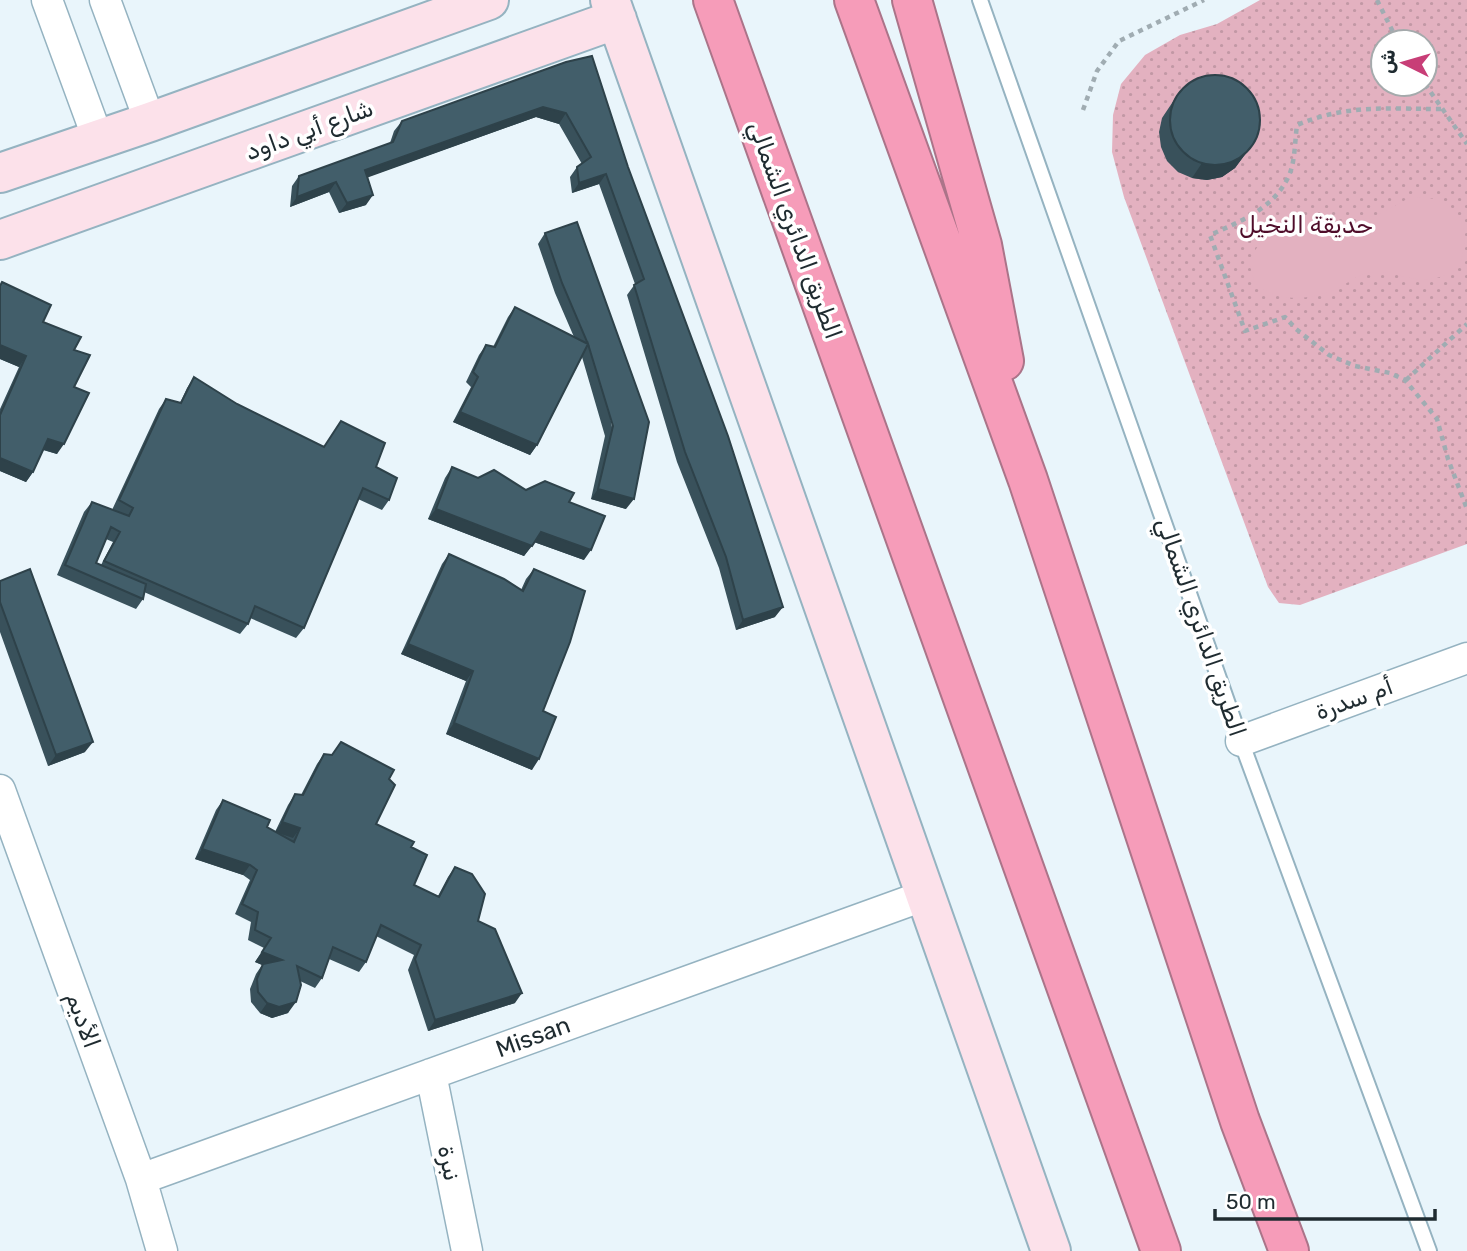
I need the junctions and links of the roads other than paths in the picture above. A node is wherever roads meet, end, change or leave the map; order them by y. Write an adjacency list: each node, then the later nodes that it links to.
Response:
1 (47, 0): 10 (street)
2 (105, 0): 9 (street)
3 (489, 0): 9 (main road)
4 (713, 0): 23 (highway, الطريق الدائري الشمالي)
5 (854, 0): 13 (highway)
6 (912, 0): 13 (highway)
7 (980, 0): 15 (lane, الطريق الدائري الشمالي)
8 (614, 9): 12 (main road, شارع أبي داود); 17 (main road)
9 (150, 122): 10 (main road)
10 (98, 139): 11 (main road)
11 (0, 173)
12 (0, 240)
13 (1028, 480): 24 (highway)
14 (1467, 657): 15 (street, أم سدرة)
15 (1241, 741): 25 (lane, الطريق الدائري الشمالي)
16 (0, 790): 19 (street, الأديم)
17 (926, 895): 18 (street, Missan); 22 (main road)
18 (431, 1074): 19 (street, Missan); 21 (street, نبرة)
19 (141, 1179): 20 (street, الأديم)
20 (162, 1251)
21 (467, 1251)
22 (1051, 1251)
23 (1161, 1251)
24 (1289, 1251)
25 (1429, 1251)

